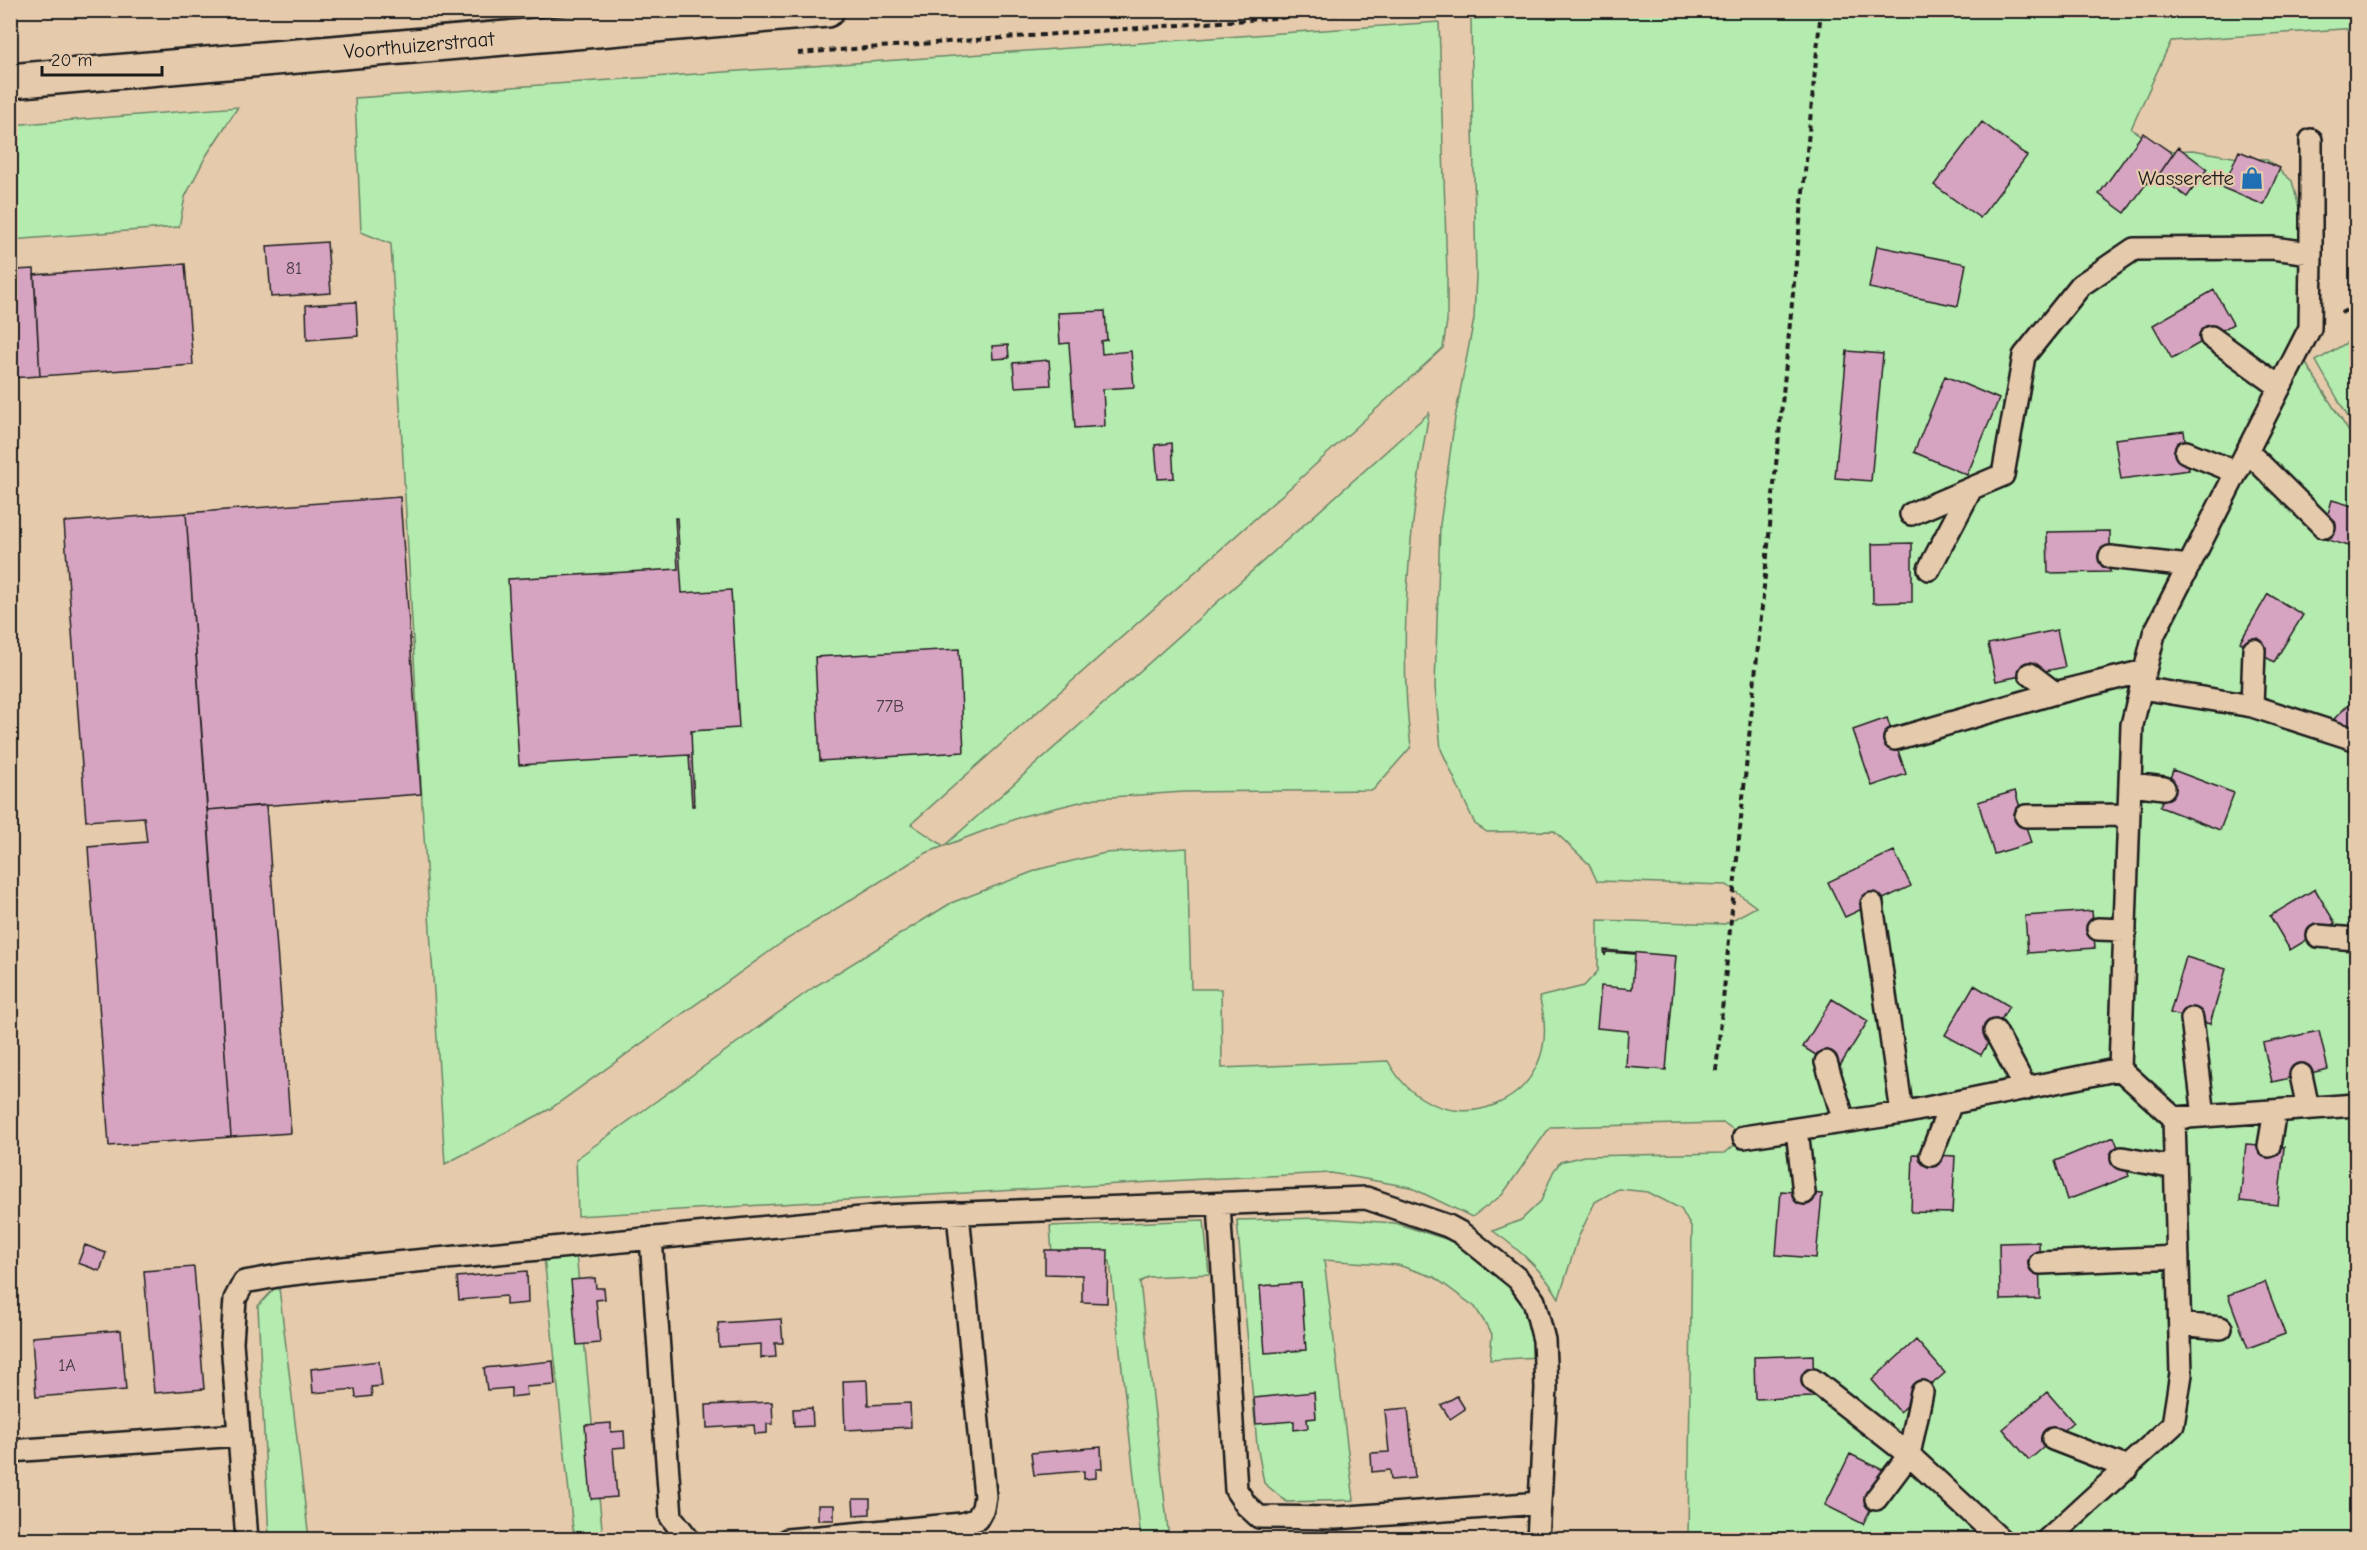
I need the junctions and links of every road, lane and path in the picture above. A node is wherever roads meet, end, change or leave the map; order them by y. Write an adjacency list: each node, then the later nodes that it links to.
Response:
1 (827, 10): 3 (main road, Voorthuizerstraat)
2 (1821, 10): 37 (path)
3 (10, 81)
4 (2311, 140): 5 (lane)
5 (2311, 253): 7 (lane); 11 (lane)
6 (2211, 337): 7 (lane)
7 (2280, 387): 8 (lane)
8 (2247, 451): 10 (lane); 13 (lane)
9 (2186, 452): 10 (lane)
10 (2236, 472): 15 (lane)
11 (1971, 489): 12 (lane); 16 (lane)
12 (1911, 514)
13 (2324, 527)
14 (2110, 557): 15 (lane)
15 (2189, 566): 19 (lane)
16 (1929, 569)
17 (2254, 650): 21 (lane)
18 (2030, 674): 20 (lane)
19 (2143, 679): 20 (lane); 21 (lane); 24 (lane)
20 (2055, 693): 22 (lane)
21 (2252, 706): 23 (lane)
22 (1895, 739)
23 (2354, 739)
24 (2131, 784): 25 (lane); 26 (lane)
25 (2164, 788)
26 (2129, 815): 27 (lane); 30 (lane)
27 (2026, 816)
28 (1872, 904): 44 (lane)
29 (2098, 929): 30 (lane)
30 (2125, 930): 36 (lane)
31 (2318, 936): 32 (lane)
32 (2356, 939)
33 (2192, 1019): 45 (lane)
34 (1995, 1031): 39 (lane)
35 (1826, 1062): 47 (lane)
36 (2121, 1069): 39 (lane); 46 (lane)
37 (1716, 1071)
38 (2301, 1076): 42 (lane)
39 (2026, 1089): 40 (lane)
40 (1951, 1103): 44 (lane); 51 (lane)
41 (2356, 1105): 42 (lane)
42 (2308, 1108): 43 (lane)
43 (2275, 1111): 45 (lane); 50 (lane)
44 (1902, 1113): 47 (lane)
45 (2204, 1116): 46 (lane)
46 (2174, 1118): 53 (lane)
47 (1844, 1122): 48 (lane)
48 (1797, 1129): 49 (lane); 54 (lane)
49 (1744, 1137)
50 (2269, 1146)
51 (1930, 1155)
52 (2122, 1158): 53 (lane)
53 (2175, 1168): 58 (lane)
54 (1804, 1193)
55 (1219, 1204): 56 (lane); 70 (lane); 70 (lane)
56 (958, 1213): 57 (lane); 73 (lane)
57 (651, 1238): 64 (lane); 72 (lane)
58 (2178, 1257): 59 (lane); 60 (lane)
59 (2040, 1263)
60 (2180, 1324): 61 (lane); 68 (lane)
61 (2221, 1328)
62 (1813, 1380): 67 (lane)
63 (1922, 1392): 67 (lane)
64 (238, 1435): 66 (lane); 71 (lane)
65 (2053, 1439): 68 (lane)
66 (10, 1451)
67 (1909, 1455): 69 (lane); 75 (lane)
68 (2128, 1468): 76 (lane)
69 (1876, 1499)
70 (1540, 1503): 74 (lane)
71 (247, 1539)
72 (689, 1539)
73 (787, 1539)
74 (1538, 1539)
75 (2001, 1539)
76 (2047, 1539)

